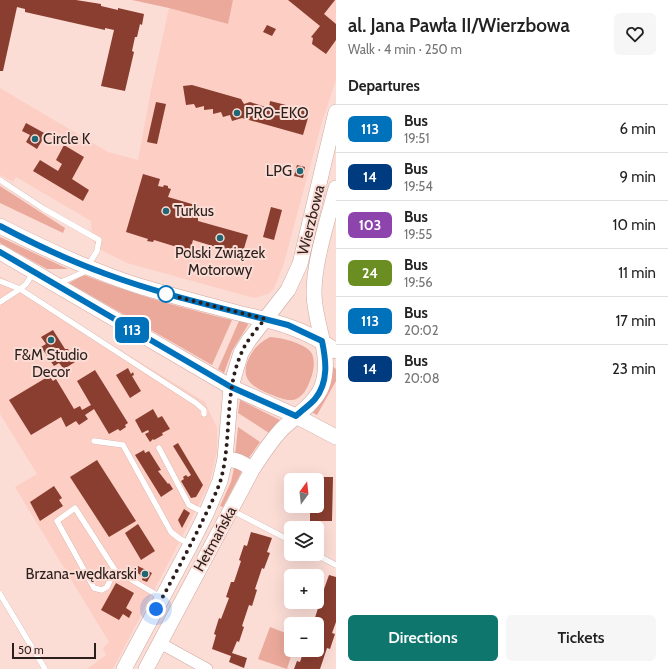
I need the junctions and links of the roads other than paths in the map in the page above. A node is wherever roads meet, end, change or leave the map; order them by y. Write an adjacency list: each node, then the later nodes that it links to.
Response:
1 (336, 112): 6 (main road, Wierzbowa)
2 (0, 180): 9 (lane)
3 (336, 188): 4 (main road, Wierzbowa)
4 (332, 218): 7 (main road, Wierzbowa)
5 (0, 226): 9 (main road)
6 (304, 246): 7 (main road); 15 (main road, Wierzbowa)
7 (320, 251): 16 (main road, Wierzbowa)
8 (0, 252): 10 (main road)
9 (87, 267): 12 (lane); 15 (main road)
10 (34, 272): 12 (main road); 13 (lane)
11 (0, 281): 13 (lane)
12 (55, 285): 18 (main road)
13 (20, 289): 14 (lane); 19 (lane)
14 (0, 302)
15 (265, 319): 16 (main road); 18 (main road)
16 (322, 341): 17 (main road); 20 (main road)
17 (336, 351)
18 (231, 387): 20 (main road); 24 (main road, Hetmańska)
19 (204, 414)
20 (296, 416): 21 (main road); 25 (main road, Hetmańska)
21 (336, 437)
22 (94, 441): 29 (lane)
23 (158, 448): 27 (lane)
24 (225, 459): 25 (main road); 27 (main road, Hetmańska)
25 (252, 470): 26 (main road, Hetmańska)
26 (231, 510): 28 (lane); 35 (main road, Hetmańska)
27 (206, 514): 29 (main road, Hetmańska)
28 (284, 537)
29 (191, 544): 34 (main road, Hetmańska)
30 (324, 559): 31 (lane)
31 (336, 565)
32 (116, 570): 32 (lane); 34 (lane)
33 (0, 594): 36 (lane)
34 (162, 598): 37 (main road, Hetmańska)
35 (160, 643): 38 (main road, Hetmańska); 39 (street)
36 (45, 669)
37 (124, 669)
38 (146, 669)
39 (207, 669)

